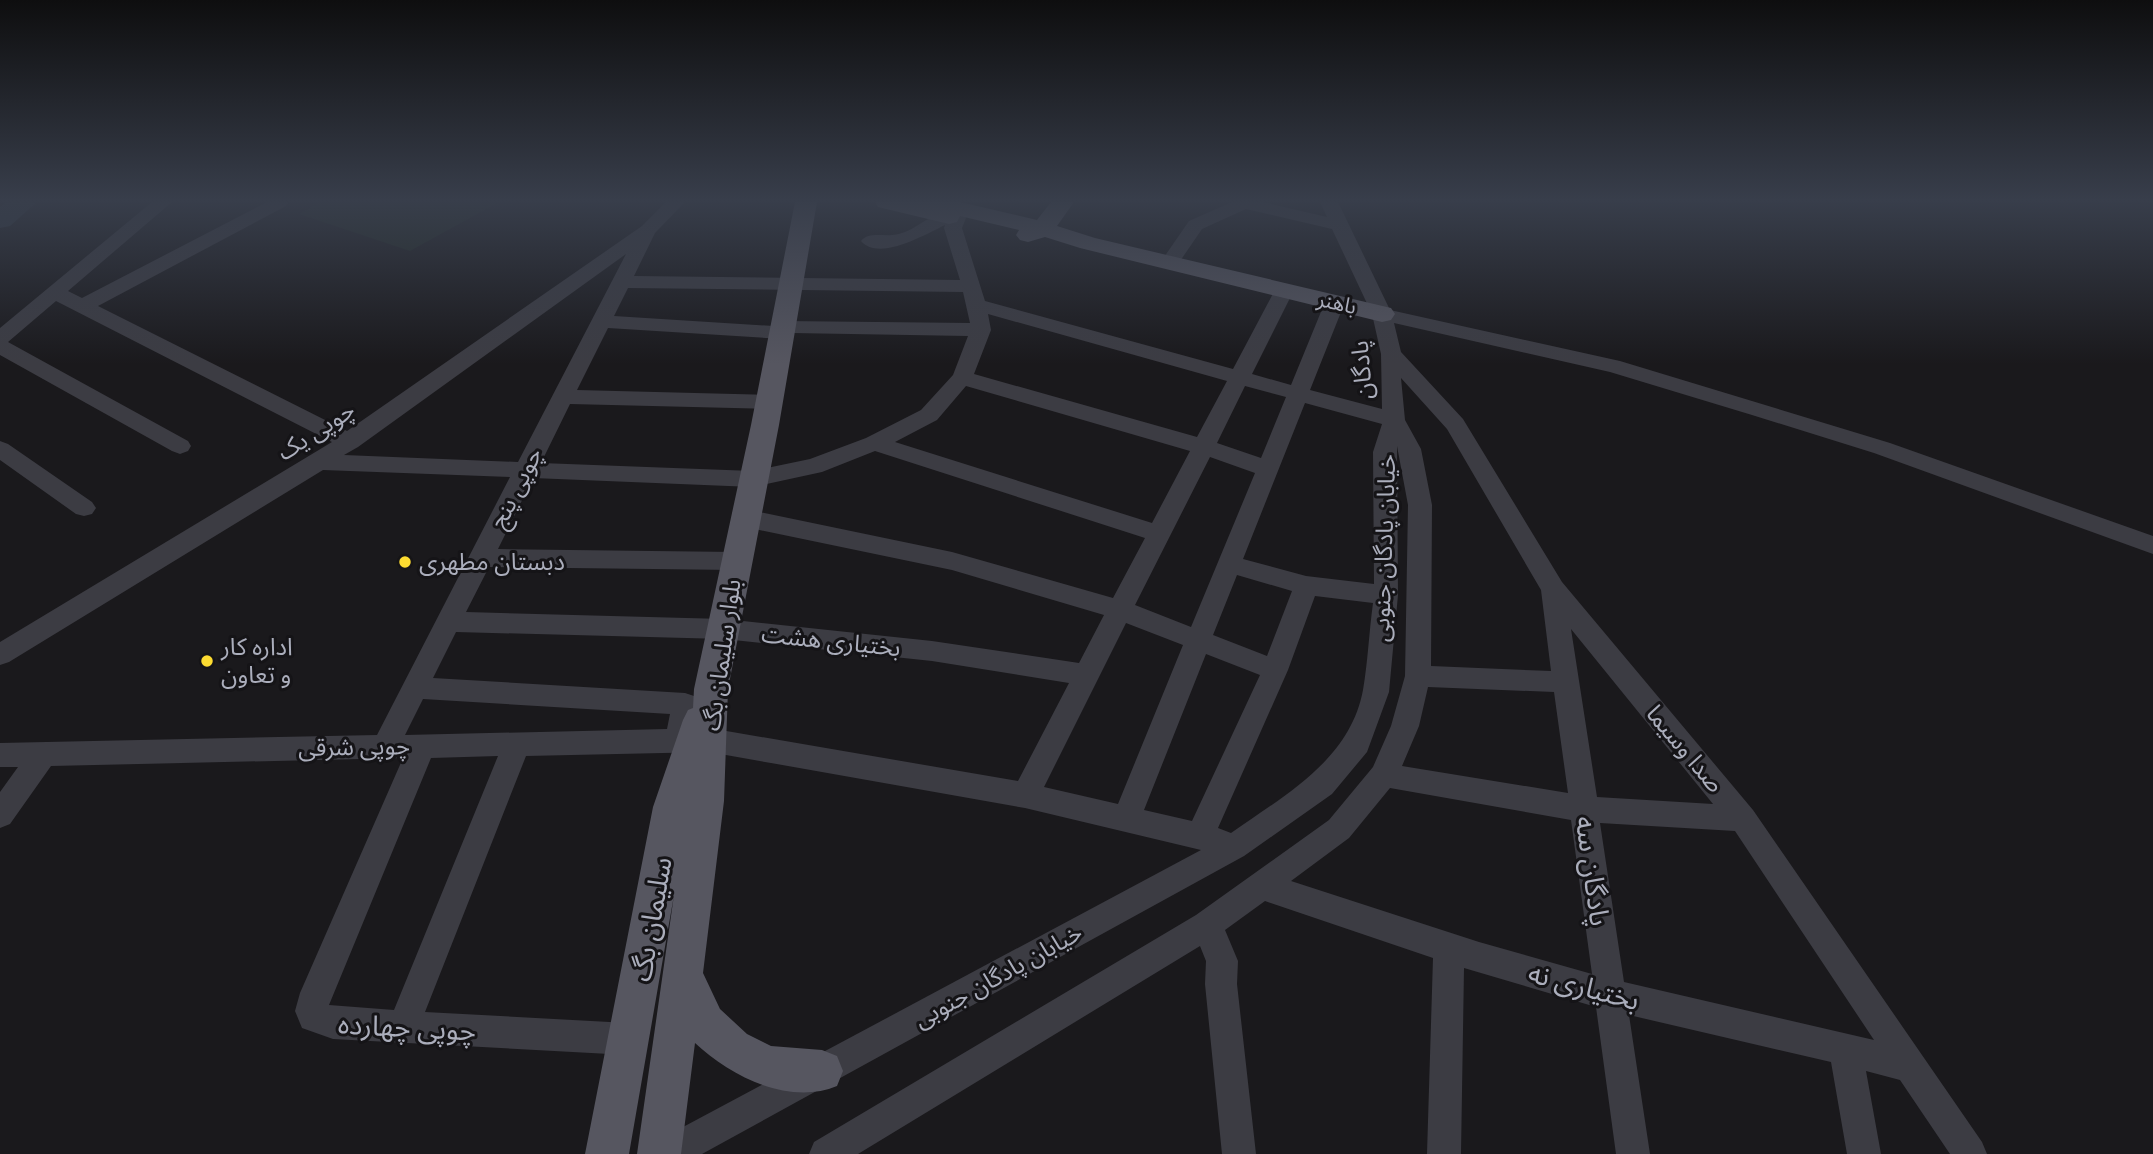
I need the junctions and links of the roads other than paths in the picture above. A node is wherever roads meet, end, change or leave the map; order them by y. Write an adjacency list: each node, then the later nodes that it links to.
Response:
1 (98, 256): 14 (street)
2 (181, 256): 17 (street)
3 (612, 256): 31 (street, چوپی یک)
4 (635, 256): 11 (street, چوپی پنج)
5 (796, 256): 12 (main road, بلوار سلیمان بگ)
6 (962, 256): 15 (street)
7 (1140, 256): 10 (main road, باهنر)
8 (1174, 256): 10 (street)
9 (1355, 256): 18 (street, پادگان)
10 (1169, 263): 13 (main road, باهنر)
11 (621, 282): 12 (street); 19 (street, چوپی پنج)
12 (790, 285): 15 (street); 20 (main road, بلوار سلیمان بگ)
13 (1284, 290): 16 (main road, باهنر); 25 (street)
14 (56, 293): 17 (street); 22 (street)
15 (974, 296): 21 (street); 25 (street)
16 (1335, 302): 18 (main road, باهنر); 27 (street)
17 (83, 306): 31 (street)
18 (1382, 314): 24 (street, پادگان); 43 (street)
19 (601, 321): 20 (street); 28 (street, چوپی پنج)
20 (782, 330): 21 (street); 29 (main road, بلوار سلیمان بگ)
21 (981, 330): 26 (street)
22 (0, 338)
23 (0, 346): 33 (street)
24 (1391, 354): 30 (street, پادگان); 48 (street, صدا وسیما)
25 (1240, 377): 27 (street); 34 (street)
26 (962, 378): 32 (street); 34 (street)
27 (1297, 395): 30 (street); 37 (street)
28 (562, 397): 29 (street); 38 (street, چوپی پنج)
29 (769, 402): 39 (main road, بلوار سلیمان بگ)
30 (1395, 420): 49 (street, خیابان پادگان جنوبی); 57 (street, خیابان پادگان جنوبی)
31 (349, 442): 36 (street, چوپی یک)
32 (874, 443): 39 (street); 42 (street)
33 (180, 446)
34 (1204, 447): 37 (street); 42 (street)
35 (0, 449): 40 (street)
36 (319, 462): 38 (street); 54 (street, چوپی یک)
37 (1268, 469): 46 (street)
38 (526, 470): 39 (street); 44 (street, چوپی پنج)
39 (753, 478): 41 (main road, بلوار سلیمان بگ)
40 (84, 508)
41 (745, 518): 45 (main road, بلوار سلیمان بگ); 50 (street)
42 (1159, 534): 50 (street)
43 (2153, 545)
44 (481, 558): 45 (street); 51 (street, چوپی پنج)
45 (736, 561): 52 (main road, بلوار سلیمان بگ)
46 (1229, 564): 47 (street); 53 (street)
47 (1306, 586): 49 (street); 55 (street)
48 (1553, 589): 58 (street, پادگان سه); 71 (street, صدا وسیما)
49 (1386, 595): 73 (street, خیابان پادگان جنوبی)
50 (1120, 610): 53 (street); 56 (street)
51 (448, 622): 52 (street, بختیاری هشت); 59 (street, چوپی پنج)
52 (724, 629): 56 (street, بختیاری هشت); 60 (main road, بلوار سلیمان بگ)
53 (1198, 641): 55 (street); 70 (street)
54 (0, 655)
55 (1275, 670): 72 (street)
56 (1087, 675): 67 (street)
57 (1418, 676): 58 (street); 66 (street, خیابان پادگان جنوبی)
58 (1566, 682): 68 (street, پادگان سه)
59 (414, 688): 60 (street); 63 (street, چوپی پنج)
60 (693, 741): 61 (street, چوپی شرقی); 67 (street); 77 (main road, بلوار سلیمان بگ); 80 (main road, سلیمان بگ)
61 (516, 745): 62 (street, چوپی شرقی); 79 (street)
62 (422, 746): 63 (street, چوپی شرقی); 79 (street, چوپی چهارده)
63 (384, 747): 64 (street, چوپی شرقی)
64 (44, 753): 65 (street, چوپی شرقی); 69 (street)
65 (0, 755)
66 (1384, 775): 68 (street); 74 (street, خیابان پادگان جنوبی)
67 (1025, 795): 70 (street)
68 (1584, 809): 71 (street); 78 (street, پادگان سه)
69 (0, 815)
70 (1126, 819): 72 (street)
71 (1743, 819): 82 (street, صدا وسیما)
72 (1200, 836): 73 (street)
73 (1234, 847): 83 (street, خیابان پادگان جنوبی)
74 (1262, 886): 75 (street, خیابان پادگان جنوبی); 76 (street, بختیاری نه)
75 (1207, 925): 87 (street, خیابان پادگان جنوبی); 88 (street)
76 (1449, 948): 78 (street, بختیاری نه); 89 (street)
77 (683, 974): 83 (main road); 85 (main road, بلوار سلیمان بگ)
78 (1611, 995): 81 (street, بختیاری نه); 90 (street, پادگان سه)
79 (403, 1027): 80 (street, چوپی چهارده)
80 (628, 1039): 84 (main road, سلیمان بگ)
81 (1845, 1048): 82 (street, بختیاری نه); 91 (street)
82 (1911, 1066): 92 (street, صدا وسیما)
83 (822, 1071): 86 (street, خیابان پادگان جنوبی)
84 (607, 1154)
85 (659, 1154)
86 (667, 1154)
87 (826, 1154)
88 (1239, 1154)
89 (1444, 1154)
90 (1633, 1154)
91 (1864, 1154)
92 (1970, 1154)

